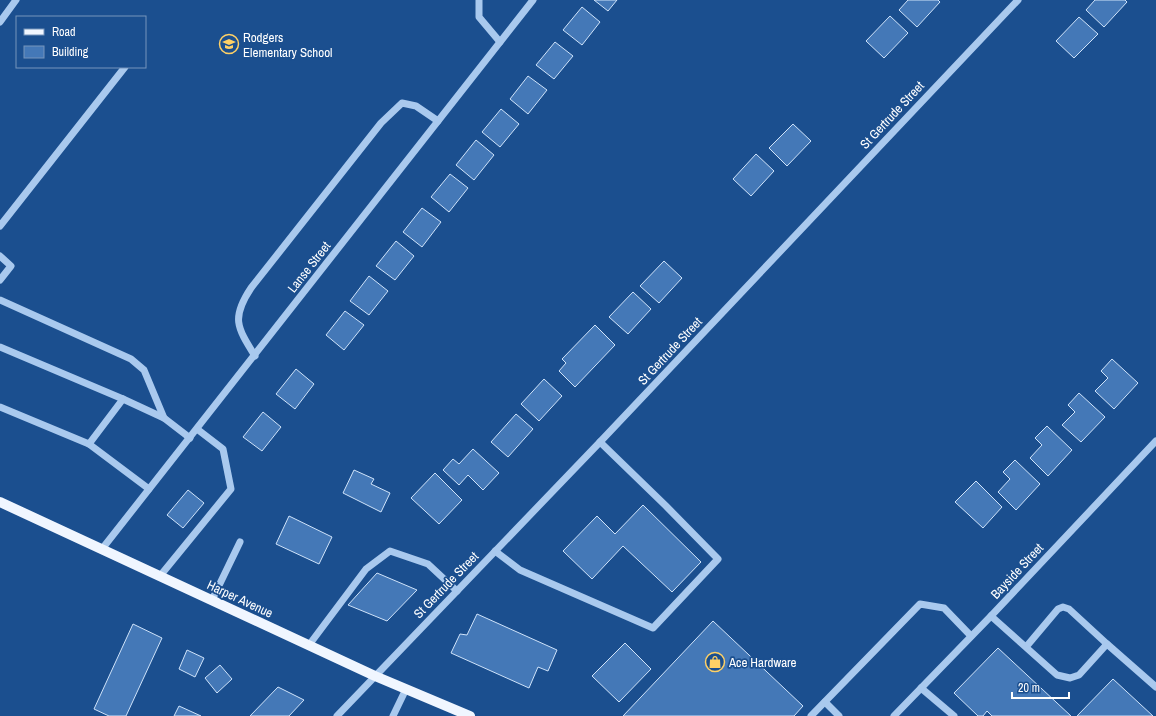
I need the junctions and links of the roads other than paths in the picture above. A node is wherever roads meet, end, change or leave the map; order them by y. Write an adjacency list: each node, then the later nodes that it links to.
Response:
1 (16, 0): 5 (street)
2 (479, 0): 6 (street)
3 (533, 0): 6 (street, Lanse Street)
4 (1018, 0): 21 (street, St Gertrude Street)
5 (0, 22)
6 (500, 42): 8 (street, Lanse Street)
7 (124, 68): 9 (street)
8 (438, 120): 14 (street, Lanse Street); 14 (street)
9 (0, 226)
10 (0, 256): 11 (street)
11 (0, 280)
12 (0, 300): 17 (street)
13 (0, 347): 15 (street)
14 (255, 356): 18 (street, Lanse Street)
15 (123, 399): 17 (street); 22 (street)
16 (0, 407): 22 (street)
17 (164, 418): 19 (street)
18 (197, 429): 19 (street, Lanse Street); 28 (street)
19 (190, 438): 23 (street, Lanse Street)
20 (1156, 441): 31 (street, Bayside Street)
21 (600, 442): 27 (street, St Gertrude Street); 27 (street)
22 (89, 444): 23 (street)
23 (149, 489): 26 (street, Lanse Street)
24 (0, 502): 26 (main road, Harper Avenue)
25 (240, 542): 30 (street)
26 (102, 549): 28 (main road, Harper Avenue)
27 (495, 551): 29 (street, St Gertrude Street)
28 (160, 576): 30 (main road, Harper Avenue)
29 (457, 591): 34 (street); 36 (street, St Gertrude Street)
30 (212, 600): 34 (main road, Harper Avenue)
31 (991, 616): 32 (street, Bayside Street); 35 (street)
32 (971, 636): 38 (street, Bayside Street); 40 (street)
33 (1107, 644): 35 (street); 35 (street); 37 (street)
34 (309, 645): 36 (main road, Harper Avenue)
35 (1026, 647)
36 (375, 676): 39 (main road, Harper Avenue); 41 (street, St Gertrude Street)
37 (1156, 687)
38 (921, 688): 46 (street, Bayside Street); 47 (street)
39 (406, 689): 42 (street); 43 (main road, Harper Avenue)
40 (825, 702): 44 (street); 45 (street)
41 (337, 716)
42 (393, 716)
43 (470, 716)
44 (811, 716)
45 (839, 716)
46 (894, 716)
47 (954, 716)

